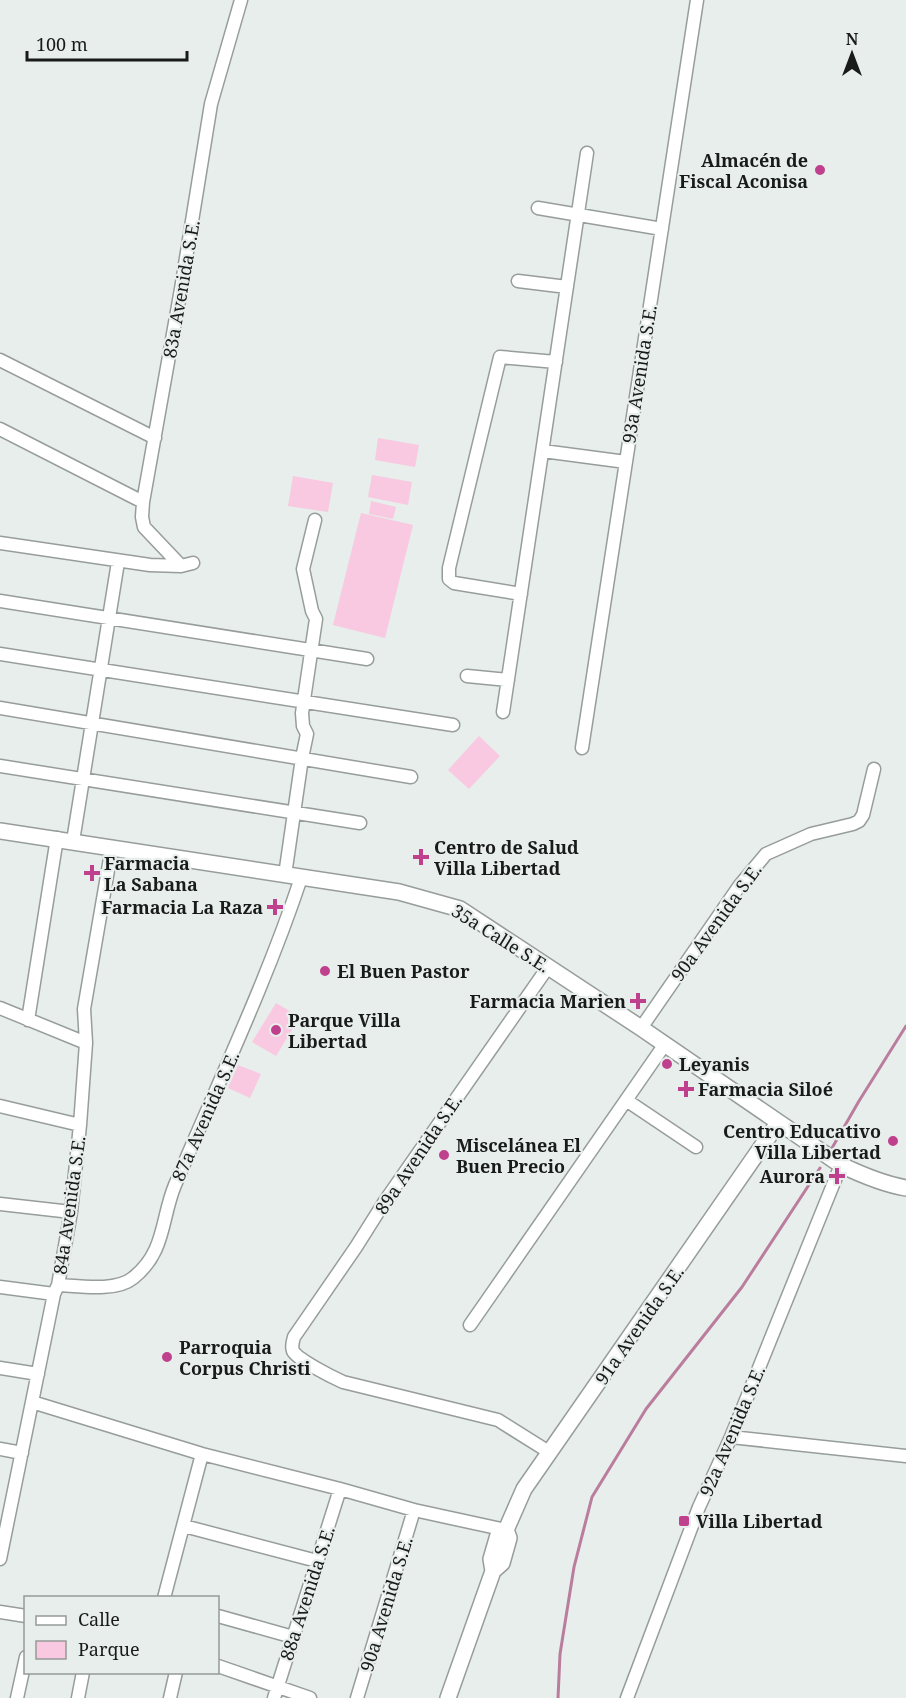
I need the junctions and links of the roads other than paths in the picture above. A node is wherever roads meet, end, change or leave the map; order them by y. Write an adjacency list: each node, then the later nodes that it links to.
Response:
1 (241, 0): 12 (street, 83a Avenida S.E.)
2 (697, 0): 6 (street, 93a Avenida S.E.)
3 (587, 153): 5 (street)
4 (538, 208): 5 (street)
5 (578, 215): 6 (street); 8 (street)
6 (662, 229): 14 (street, 93a Avenida S.E.)
7 (518, 281): 8 (street)
8 (567, 287): 10 (street)
9 (0, 360): 12 (street)
10 (556, 362): 13 (street); 19 (street)
11 (0, 429): 15 (street)
12 (154, 438): 15 (street, 83a Avenida S.E.)
13 (543, 451): 14 (street); 19 (street)
14 (626, 462): 33 (street, 93a Avenida S.E.)
15 (143, 502): 18 (street, 83a Avenida S.E.)
16 (315, 520): 22 (street)
17 (0, 543): 18 (street)
18 (118, 562): 21 (street)
19 (521, 594): 27 (street)
20 (0, 601): 21 (street)
21 (109, 618): 22 (street); 25 (street)
22 (311, 650): 24 (street); 28 (street)
23 (0, 654): 25 (street)
24 (367, 659)
25 (101, 669): 28 (street); 31 (street)
26 (467, 676): 27 (street)
27 (508, 680): 30 (street)
28 (303, 701): 32 (street); 34 (street)
29 (0, 708): 31 (street)
30 (503, 712)
31 (92, 723): 34 (street); 38 (street)
32 (453, 725)
33 (582, 748)
34 (302, 758): 37 (street); 39 (street)
35 (0, 766): 38 (street)
36 (874, 769): 50 (street, 90a Avenida S.E.)
37 (411, 777)
38 (83, 779): 39 (street); 43 (street)
39 (294, 812): 40 (street); 45 (street)
40 (360, 822)
41 (0, 834): 42 (street, 35a Calle S.E.)
42 (57, 838): 43 (street, 35a Calle S.E.); 49 (street)
43 (73, 841): 44 (street, 35a Calle S.E.)
44 (112, 847): 45 (street, 35a Calle S.E.); 51 (street, 84a Avenida S.E.)
45 (285, 875): 46 (street, 35a Calle S.E.)
46 (301, 878): 47 (street, 35a Calle S.E.); 63 (street, 87a Avenida S.E.)
47 (548, 966): 50 (street, 35a Calle S.E.); 70 (street, 89a Avenida S.E.)
48 (0, 1008): 49 (street)
49 (28, 1020): 51 (street)
50 (641, 1028): 52 (street, 35a Calle S.E.)
51 (86, 1043): 56 (street, 84a Avenida S.E.)
52 (665, 1044): 53 (street); 55 (street, 35a Calle S.E.)
53 (626, 1100): 57 (street); 64 (street)
54 (0, 1106): 56 (street)
55 (778, 1123): 58 (street, 35a Calle S.E.); 70 (street, 91a Avenida S.E.)
56 (80, 1125): 61 (street, 84a Avenida S.E.)
57 (696, 1147)
58 (841, 1165): 59 (street, 35a Calle S.E.); 68 (street, 92a Avenida S.E.)
59 (906, 1188)
60 (0, 1203): 61 (street)
61 (71, 1212): 63 (street, 84a Avenida S.E.)
62 (0, 1287): 63 (street, 87a Avenida S.E.)
63 (56, 1290): 66 (street, 84a Avenida S.E.)
64 (470, 1325)
65 (0, 1368): 66 (street)
66 (38, 1374): 67 (street, 84a Avenida S.E.)
67 (32, 1402): 71 (street, 84a Avenida S.E.); 72 (street)
68 (732, 1437): 73 (street); 97 (street, 92a Avenida S.E.)
69 (0, 1449): 71 (street)
70 (549, 1452): 77 (street, 91a Avenida S.E.)
71 (22, 1453): 78 (street, 84a Avenida S.E.)
72 (202, 1454): 74 (street); 76 (street)
73 (906, 1456)
74 (340, 1489): 75 (street); 80 (street, 88a Avenida S.E.)
75 (414, 1510): 77 (street); 95 (street, 90a Avenida S.E.)
76 (184, 1526): 80 (street); 81 (street)
77 (506, 1530): 96 (street, 91a Avenida S.E.)
78 (3, 1533): 79 (street, 84a Avenida S.E.)
79 (0, 1559)
80 (317, 1561): 85 (street, 88a Avenida S.E.)
81 (165, 1596)
82 (0, 1612): 83 (street)
83 (24, 1616)
84 (219, 1616): 85 (street)
85 (293, 1637): 90 (street, 88a Avenida S.E.)
86 (24, 1666): 91 (street)
87 (219, 1666): 90 (street)
88 (83, 1674): 92 (street)
89 (176, 1674): 93 (street)
90 (276, 1692): 94 (street)
91 (17, 1698)
92 (78, 1698)
93 (170, 1698)
94 (310, 1698)
95 (357, 1698)
96 (448, 1698)
97 (627, 1698)

